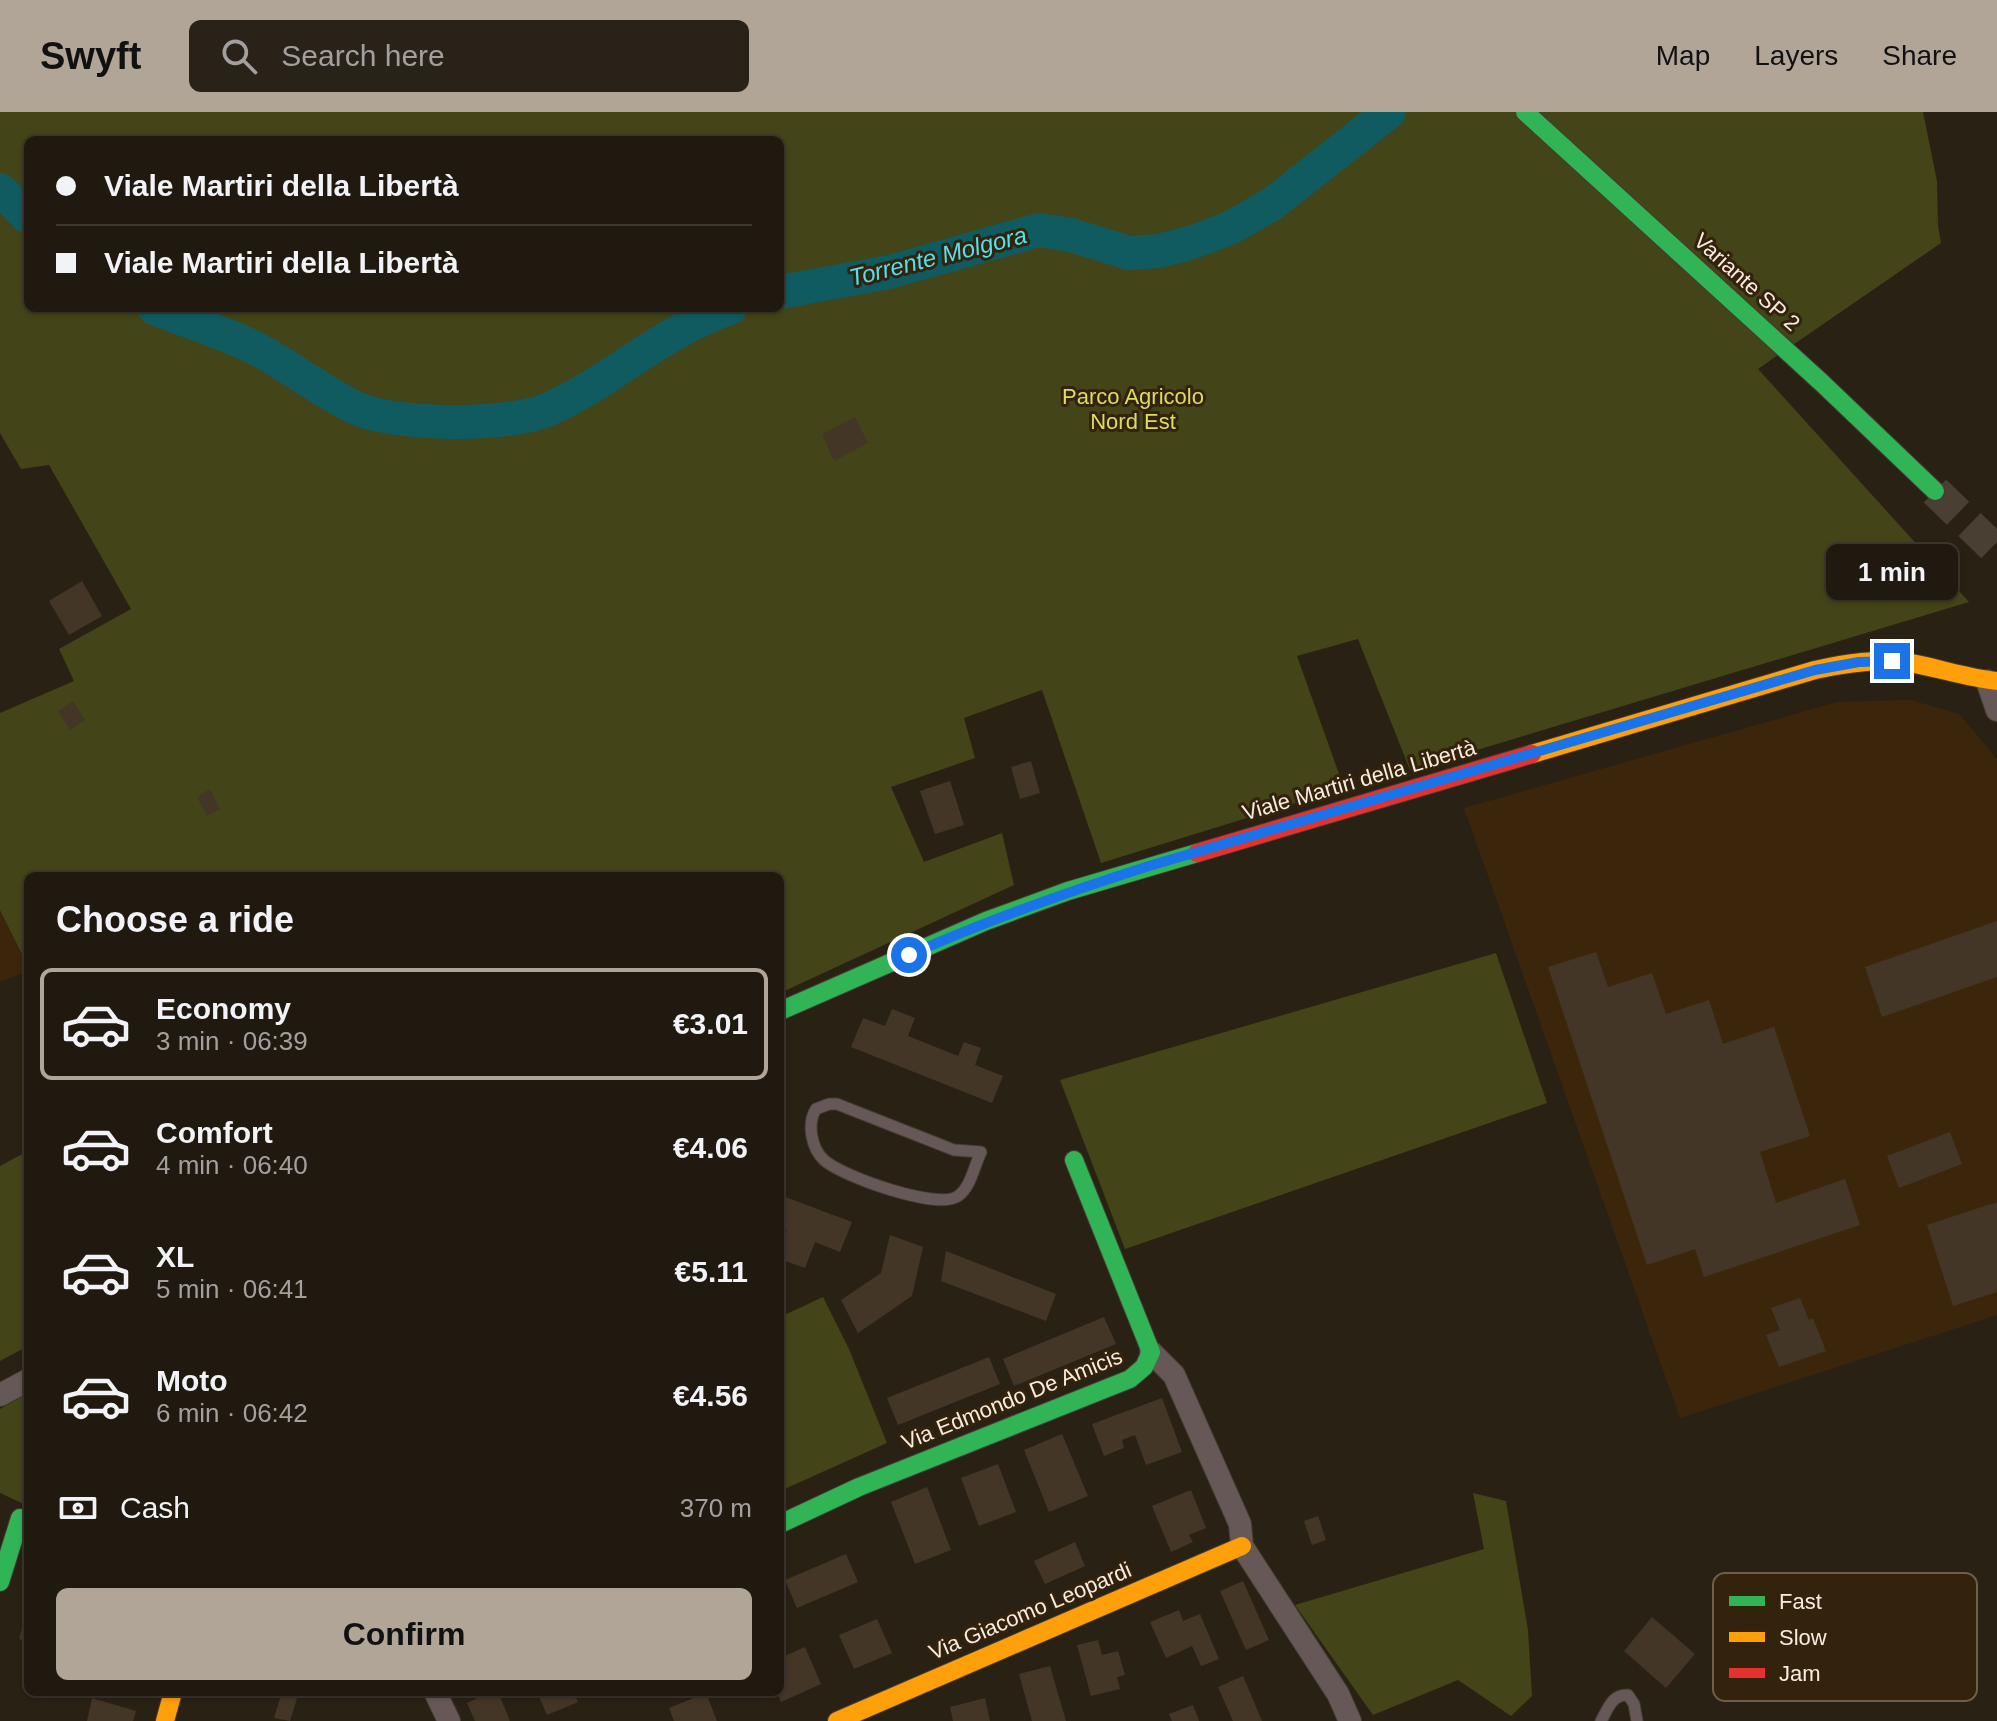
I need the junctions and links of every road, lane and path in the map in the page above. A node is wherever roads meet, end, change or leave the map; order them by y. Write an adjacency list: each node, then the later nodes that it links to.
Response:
1 (1525, 112): 2 (street, Variante SP 2)
2 (1935, 491)
3 (1983, 680): 4 (street); 5 (street, Viale Martiri della Libertà)
4 (1997, 710)
5 (784, 1009)
6 (981, 1152): 6 (lane)
7 (1074, 1160): 8 (street, Via Edmondo De Amicis)
8 (1151, 1352): 12 (street, Via Edmondo De Amicis); 13 (street)
9 (24, 1382): 10 (street)
10 (0, 1395)
11 (16, 1517): 14 (street)
12 (784, 1522)
13 (1242, 1546): 19 (street, Via Giacomo Leopardi); 20 (street)
14 (0, 1582)
15 (172, 1696): 17 (street)
16 (437, 1696): 18 (street)
17 (165, 1721)
18 (449, 1721)
19 (837, 1721)
20 (1350, 1721)
21 (1601, 1721): 22 (lane)
22 (1637, 1721)

